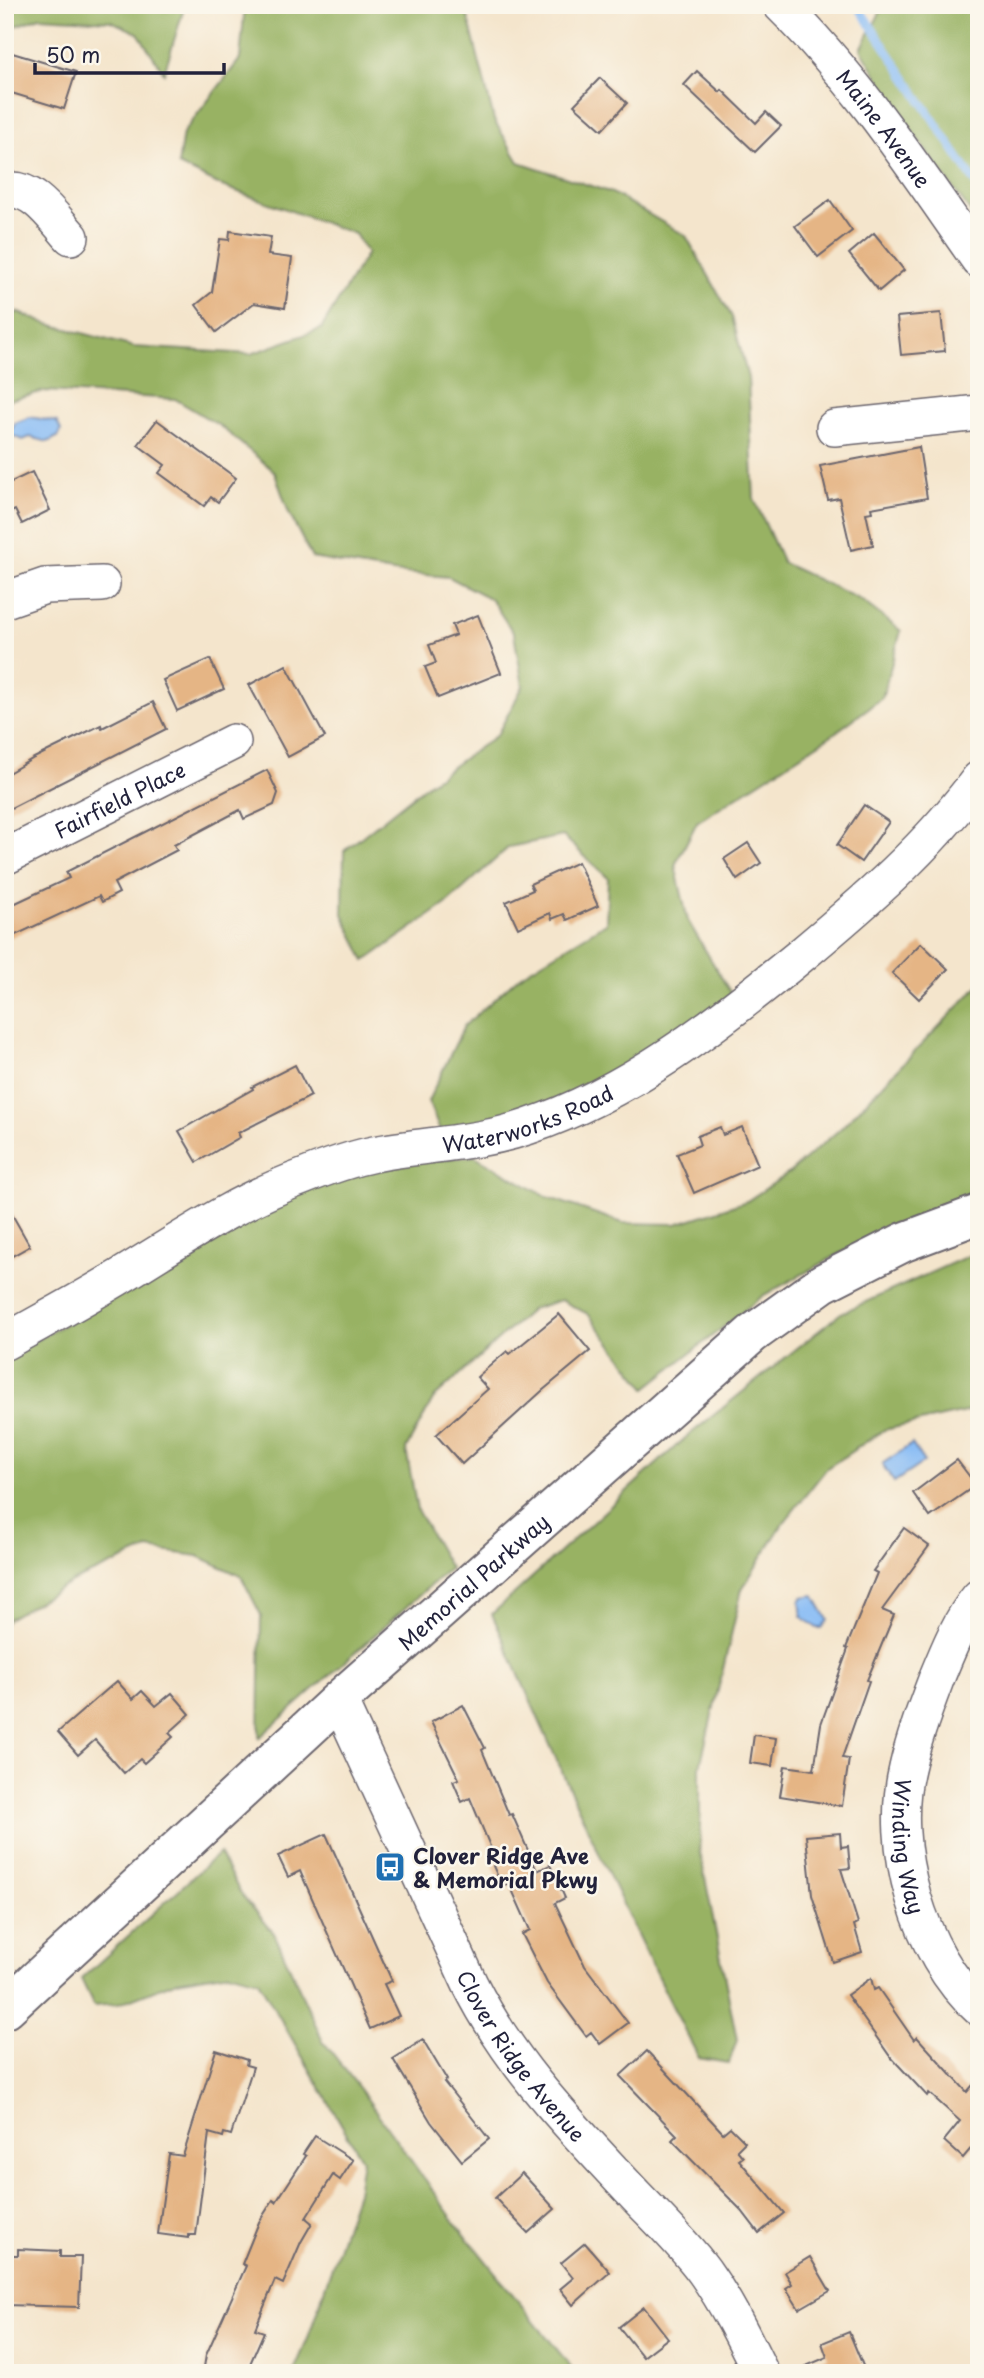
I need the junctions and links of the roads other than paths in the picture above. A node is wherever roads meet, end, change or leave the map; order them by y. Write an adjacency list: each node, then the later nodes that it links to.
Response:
1 (781, 5): 4 (street, Maine Avenue)
2 (5, 191): 3 (street)
3 (71, 237)
4 (979, 260)
5 (979, 413): 6 (street)
6 (834, 428)
7 (102, 584): 8 (street)
8 (5, 600)
9 (233, 742): 11 (street, Fairfield Place)
10 (979, 779): 13 (street, Waterworks Road)
11 (5, 857)
12 (979, 1214): 15 (main road, Memorial Parkway)
13 (5, 1342)
14 (979, 1597): 16 (street, Winding Way)
15 (339, 1700): 17 (main road, Memorial Parkway); 18 (street, Clover Ridge Avenue)
16 (979, 2008)
17 (5, 2009)
18 (761, 2373)

